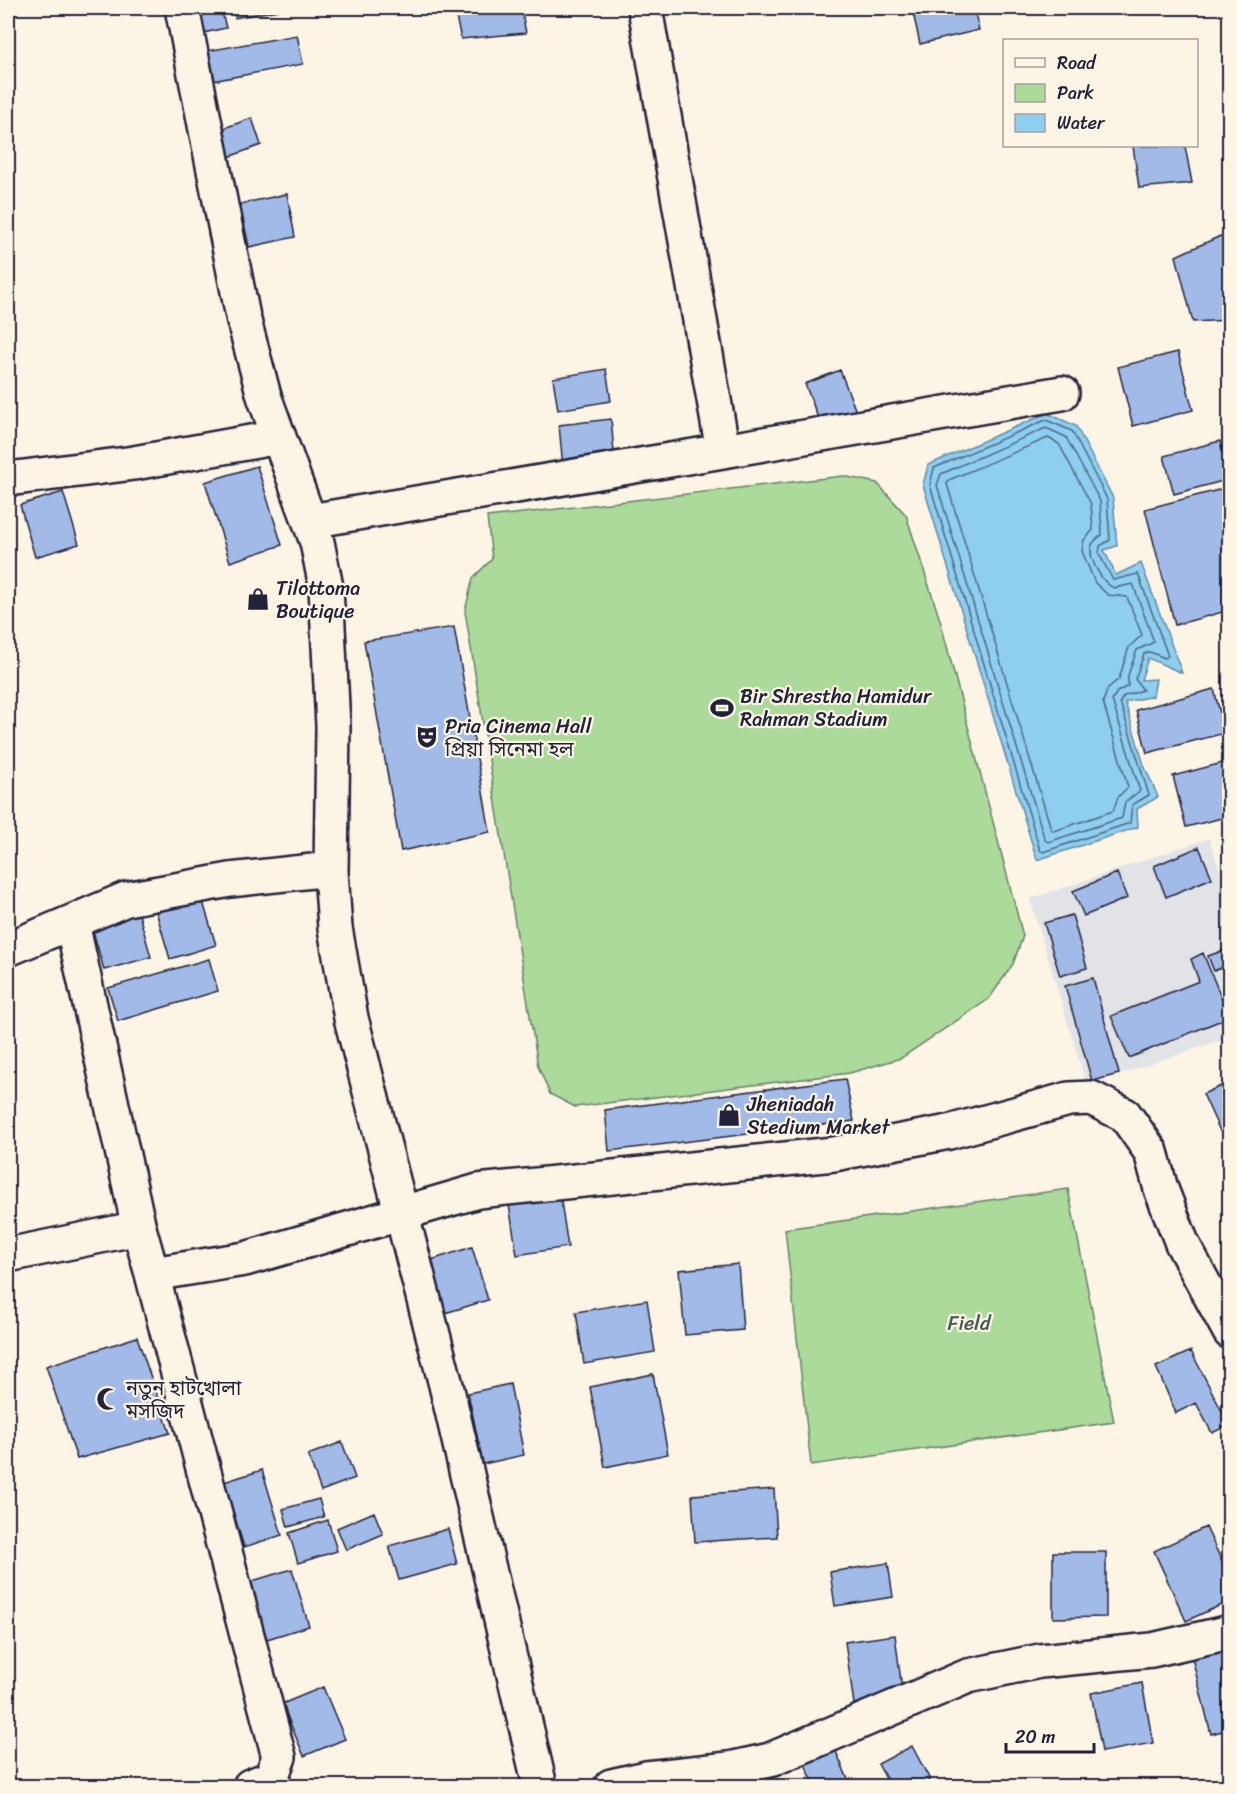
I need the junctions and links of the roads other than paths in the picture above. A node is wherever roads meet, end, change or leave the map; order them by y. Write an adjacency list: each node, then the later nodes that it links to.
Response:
1 (182, 8): 4 (street)
2 (645, 8): 5 (street)
3 (1062, 393): 5 (street)
4 (279, 437): 6 (street); 7 (street)
5 (723, 451): 7 (street)
6 (8, 479)
7 (310, 521): 8 (street)
8 (331, 868): 9 (street); 11 (street)
9 (72, 923): 10 (street); 12 (street)
10 (8, 949)
11 (402, 1215): 14 (street); 15 (street); 18 (street)
12 (139, 1228): 13 (street); 14 (street)
13 (8, 1255)
14 (152, 1274): 17 (street)
15 (1230, 1332)
16 (1230, 1632): 19 (street)
17 (250, 1786)
18 (540, 1786)
19 (611, 1786)

